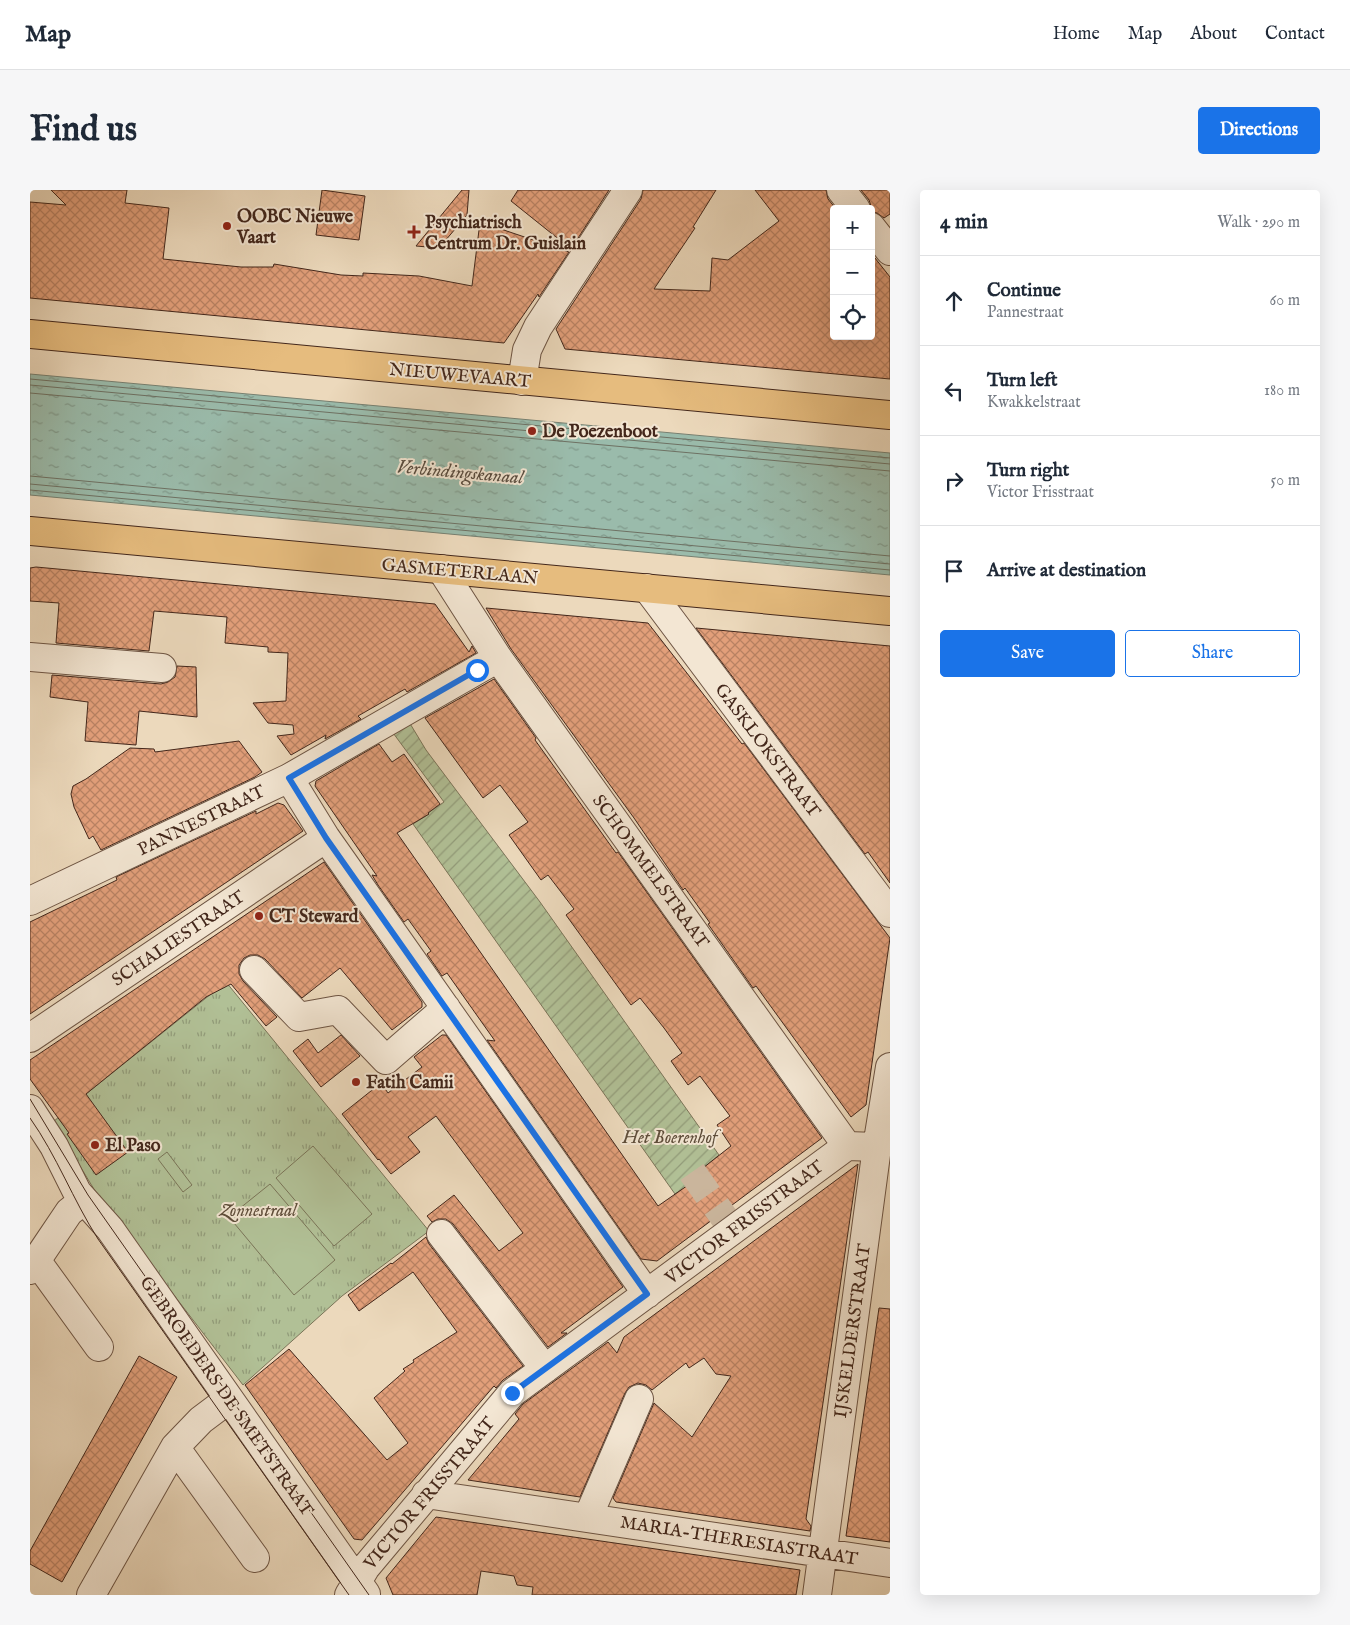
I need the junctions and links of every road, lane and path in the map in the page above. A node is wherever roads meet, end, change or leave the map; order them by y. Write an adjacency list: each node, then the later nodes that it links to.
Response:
1 (628, 190): 7 (street)
2 (841, 190): 3 (street)
3 (853, 205)
4 (875, 232): 5 (street)
5 (890, 251)
6 (30, 334): 7 (main road, NIEUWEVAART)
7 (522, 381): 8 (main road, NIEUWEVAART)
8 (890, 415)
9 (30, 531): 10 (main road, GASMETERLAAN)
10 (441, 569): 11 (main road, GASMETERLAAN); 14 (street, SCHOMMELSTRAAT)
11 (647, 588): 12 (main road, GASMETERLAAN); 19 (street, GASKLOKSTRAAT)
12 (890, 611)
13 (30, 657): 15 (street)
14 (498, 658): 16 (street, PANNESTRAAT); 26 (street, SCHOMMELSTRAAT)
15 (162, 668)
16 (289, 778): 17 (street); 18 (street, PANNESTRAAT)
17 (326, 838): 21 (street); 22 (street, SCHALIESTRAAT)
18 (30, 901)
19 (890, 913)
20 (254, 970): 21 (street)
21 (446, 1008): 31 (street)
22 (30, 1038)
23 (890, 1067): 25 (street, IJSKELDERSTRAAT)
24 (30, 1109): 28 (street, GEBROEDERS DE SMETSTRAAT)
25 (887, 1113): 27 (street, IJSKELDERSTRAAT)
26 (847, 1146): 27 (street); 31 (street, VICTOR FRISSTRAAT)
27 (877, 1147): 39 (street, IJSKELDERSTRAAT)
28 (84, 1200): 30 (street); 35 (street, GEBROEDERS DE SMETSTRAAT)
29 (441, 1234): 33 (street)
30 (33, 1265): 32 (street)
31 (647, 1294): 33 (street, VICTOR FRISSTRAAT)
32 (100, 1347)
33 (545, 1369): 37 (street, VICTOR FRISSTRAAT)
34 (639, 1399): 38 (street)
35 (223, 1403): 36 (street); 42 (street, GEBROEDERS DE SMETSTRAAT)
36 (175, 1447): 40 (street); 43 (street)
37 (426, 1494): 38 (street, MARIA-THERESIASTRAAT); 42 (street, VICTOR FRISSTRAAT)
38 (588, 1517): 39 (street, MARIA-THERESIASTRAAT)
39 (822, 1553): 41 (street, MARIA-THERESIASTRAAT); 44 (street, IJSKELDERSTRAAT)
40 (255, 1558)
41 (890, 1563)
42 (356, 1590)
43 (91, 1595)
44 (816, 1595)

